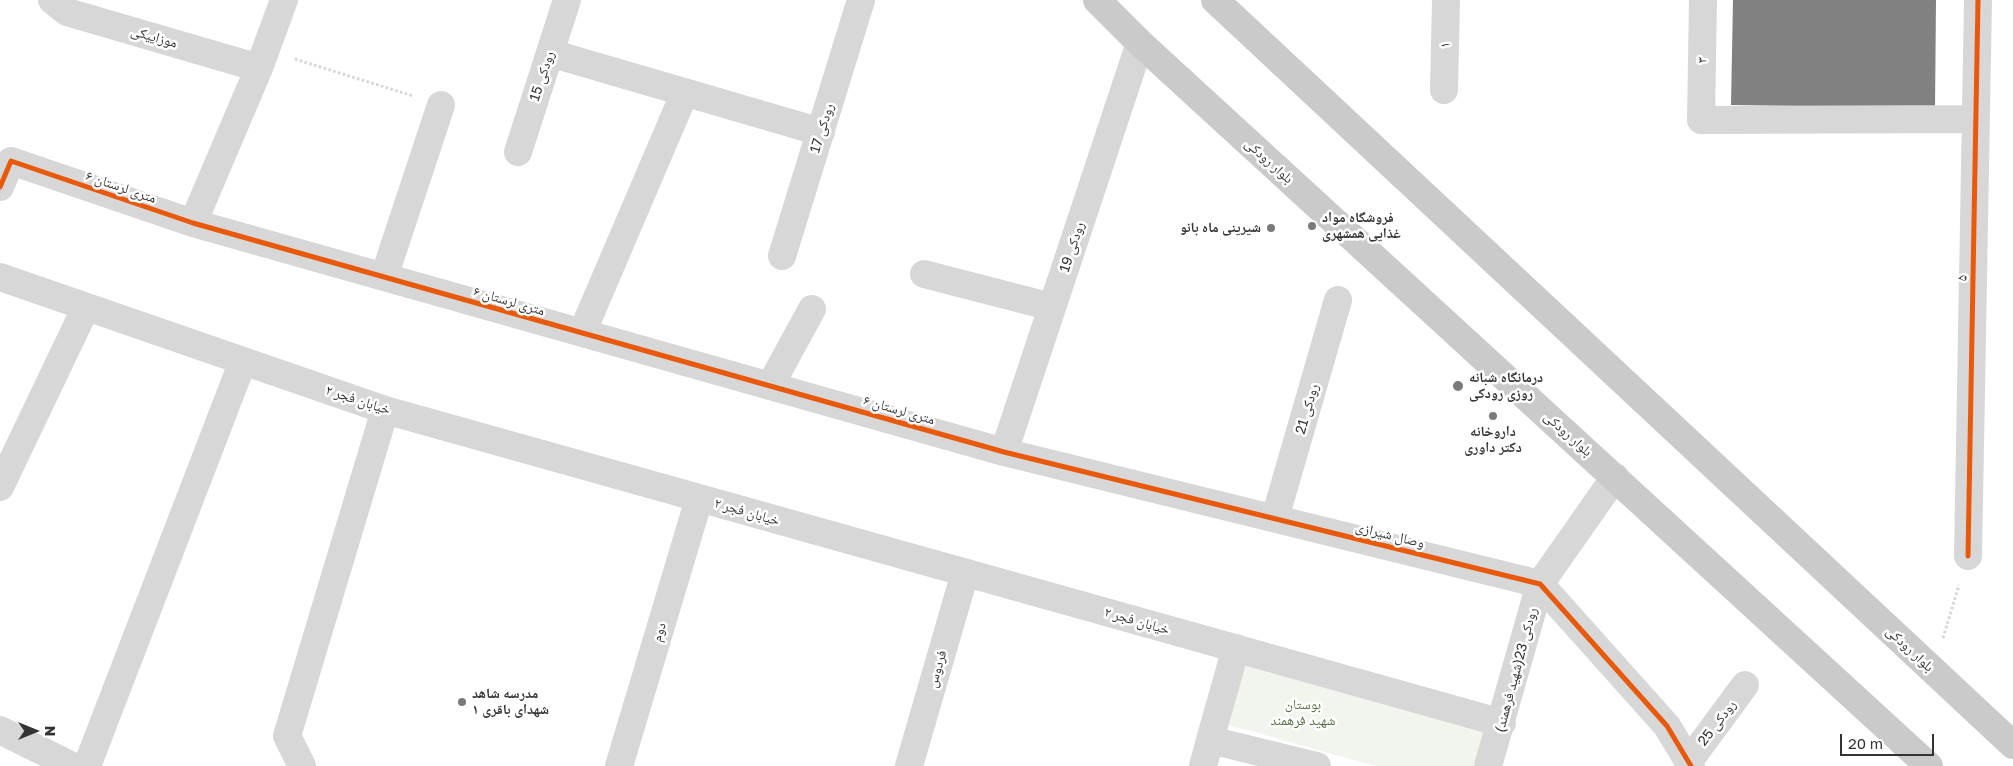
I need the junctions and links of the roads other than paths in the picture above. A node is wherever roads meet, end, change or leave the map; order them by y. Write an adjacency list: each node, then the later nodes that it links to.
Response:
1 (52, 0): 12 (street, موزاییکی)
2 (284, 0): 12 (street)
3 (567, 0): 11 (street, رودکی 15)
4 (861, 0): 17 (street, رودکی 17)
5 (1097, 0): 10 (main road, بلوار رودکی)
6 (1215, 0): 46 (main road, بلوار رودکی)
7 (1446, 0): 13 (street, ۱)
8 (1703, 0): 16 (street, ۳)
9 (1978, 0): 16 (street, ۵)
10 (1140, 43): 27 (street, رودکی 19); 34 (main road, بلوار رودکی)
11 (550, 53): 14 (street); 18 (street, رودکی 15)
12 (262, 59): 20 (street)
13 (1444, 90)
14 (685, 92): 17 (street); 29 (street)
15 (441, 105): 24 (street)
16 (1976, 119): 38 (street, ۵)
17 (821, 132): 21 (street, رودکی 17)
18 (518, 152)
19 (0, 187): 20 (street, ۶ متری لرستان)
20 (193, 223): 24 (street, ۶ متری لرستان)
21 (782, 256)
22 (924, 274): 27 (street)
23 (0, 277): 26 (street, خیابان فجر ۲)
24 (384, 277): 29 (street, ۶ متری لرستان)
25 (1338, 300): 37 (street, رودکی 21)
26 (86, 307): 30 (street, خیابان فجر ۲); 35 (street)
27 (1052, 307): 33 (street, رودکی 19)
28 (812, 309): 31 (street)
29 (582, 333): 31 (street, ۶ متری لرستان)
30 (244, 361): 32 (street, خیابان فجر ۲); 49 (street)
31 (770, 386): 33 (street, ۶ متری لرستان)
32 (385, 410): 36 (street, خیابان فجر ۲); 50 (street)
33 (1004, 452): 37 (street, وصال شیرازی)
34 (1615, 477): 40 (street, رودکی 23(شهید فرهمند)); 56 (main road, بلوار رودکی)
35 (0, 487)
36 (699, 499): 39 (street, خیابان فجر ۲); 51 (street, دوم)
37 (1275, 518): 40 (street, وصال شیرازی)
38 (1968, 556)
39 (965, 573): 41 (street, خیابان فجر ۲); 52 (street, فردوس)
40 (1540, 584): 43 (street, رودکی 23(شهید فرهمند)); 47 (street)
41 (1236, 648): 43 (street, خیابان فجر ۲); 45 (street)
42 (1746, 685): 47 (street, رودکی 25)
43 (1502, 722): 55 (street, رودکی 23(شهید فرهمند))
44 (0, 730): 48 (street)
45 (1210, 740): 53 (street); 54 (street)
46 (2013, 745)
47 (1690, 763)
48 (72, 766)
49 (86, 766)
50 (302, 766)
51 (619, 766)
52 (909, 766)
53 (1202, 766)
54 (1317, 766)
55 (1488, 766)
56 (1929, 766)

